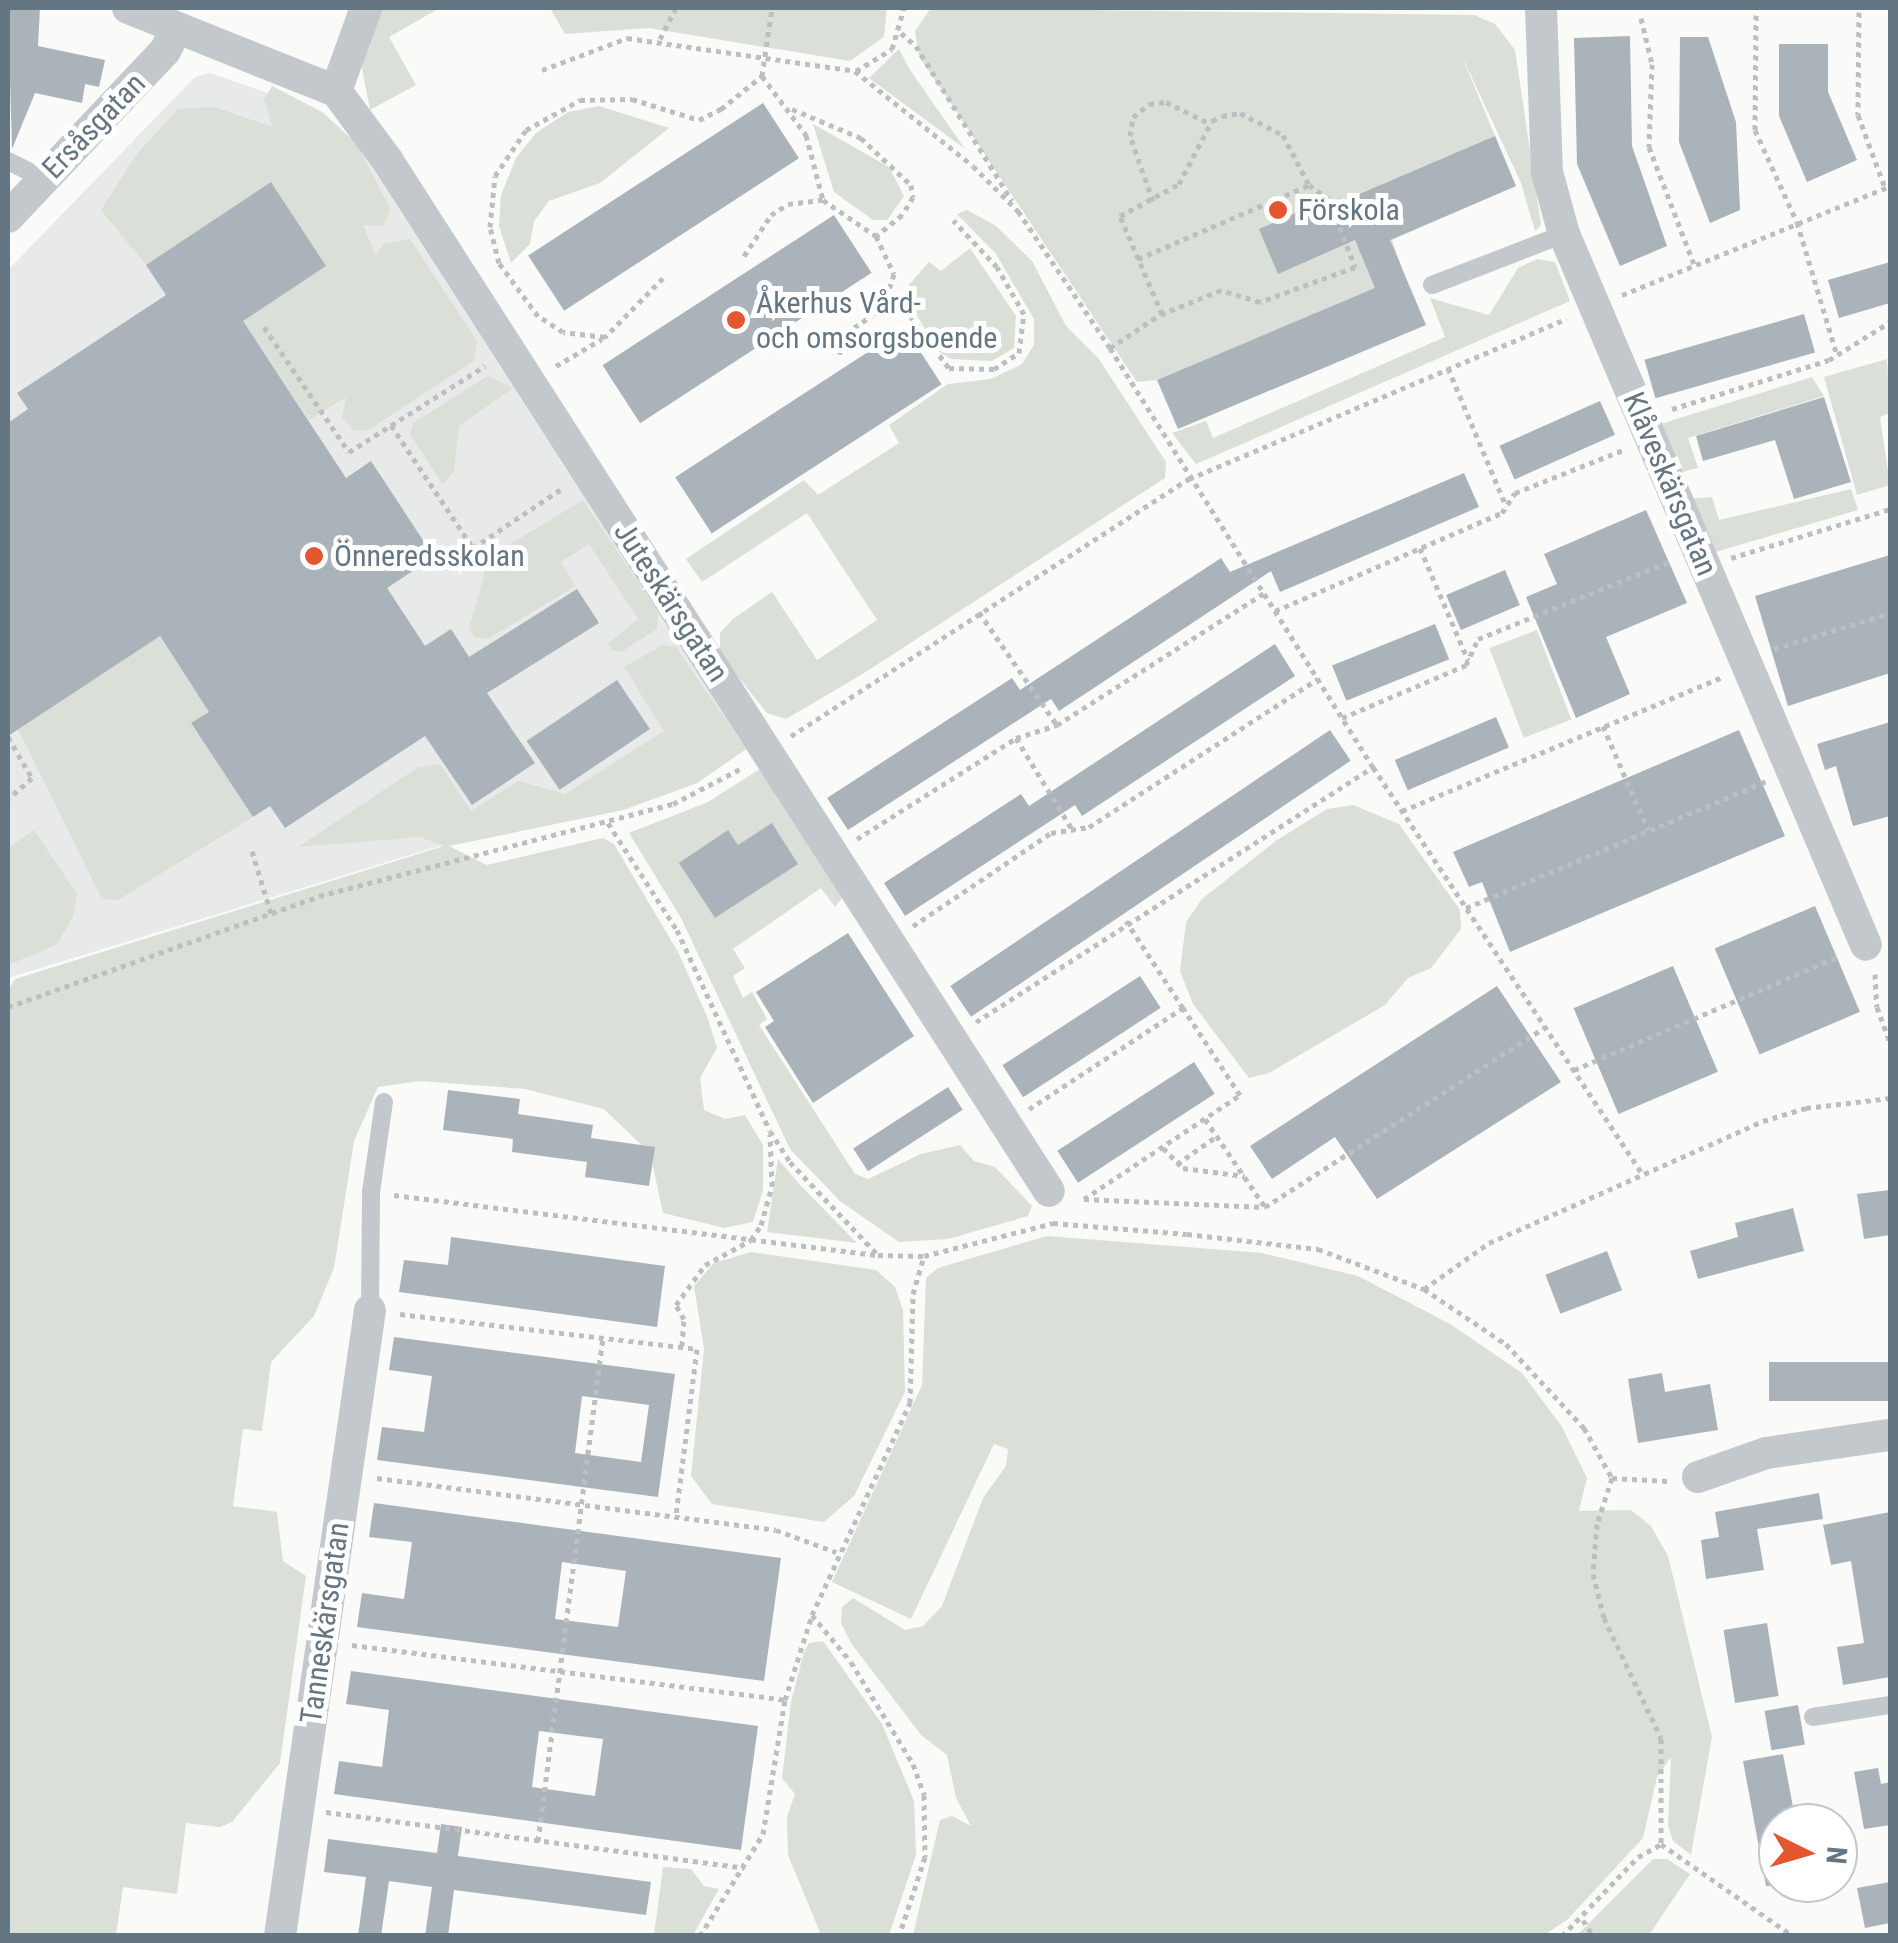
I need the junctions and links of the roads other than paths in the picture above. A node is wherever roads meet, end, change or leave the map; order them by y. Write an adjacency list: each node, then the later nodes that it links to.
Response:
1 (128, 8): 4 (street)
2 (366, 8): 5 (street)
3 (1540, 8): 9 (street, Klåveskärsgatan)
4 (175, 31): 5 (street); 7 (street, Ersåsgatan)
5 (336, 91): 13 (street, Juteskärsgatan)
6 (8, 160): 7 (lane)
7 (44, 179): 8 (street, Ersåsgatan)
8 (8, 217)
9 (1564, 234): 10 (lane); 11 (street, Klåveskärsgatan)
10 (1432, 284)
11 (1866, 945)
12 (384, 1102): 14 (lane)
13 (1048, 1191)
14 (370, 1310): 19 (street, Tanneskärsgatan)
15 (1890, 1435): 16 (street)
16 (1698, 1477)
17 (1890, 1705): 18 (lane)
18 (1813, 1717)
19 (280, 1936)

